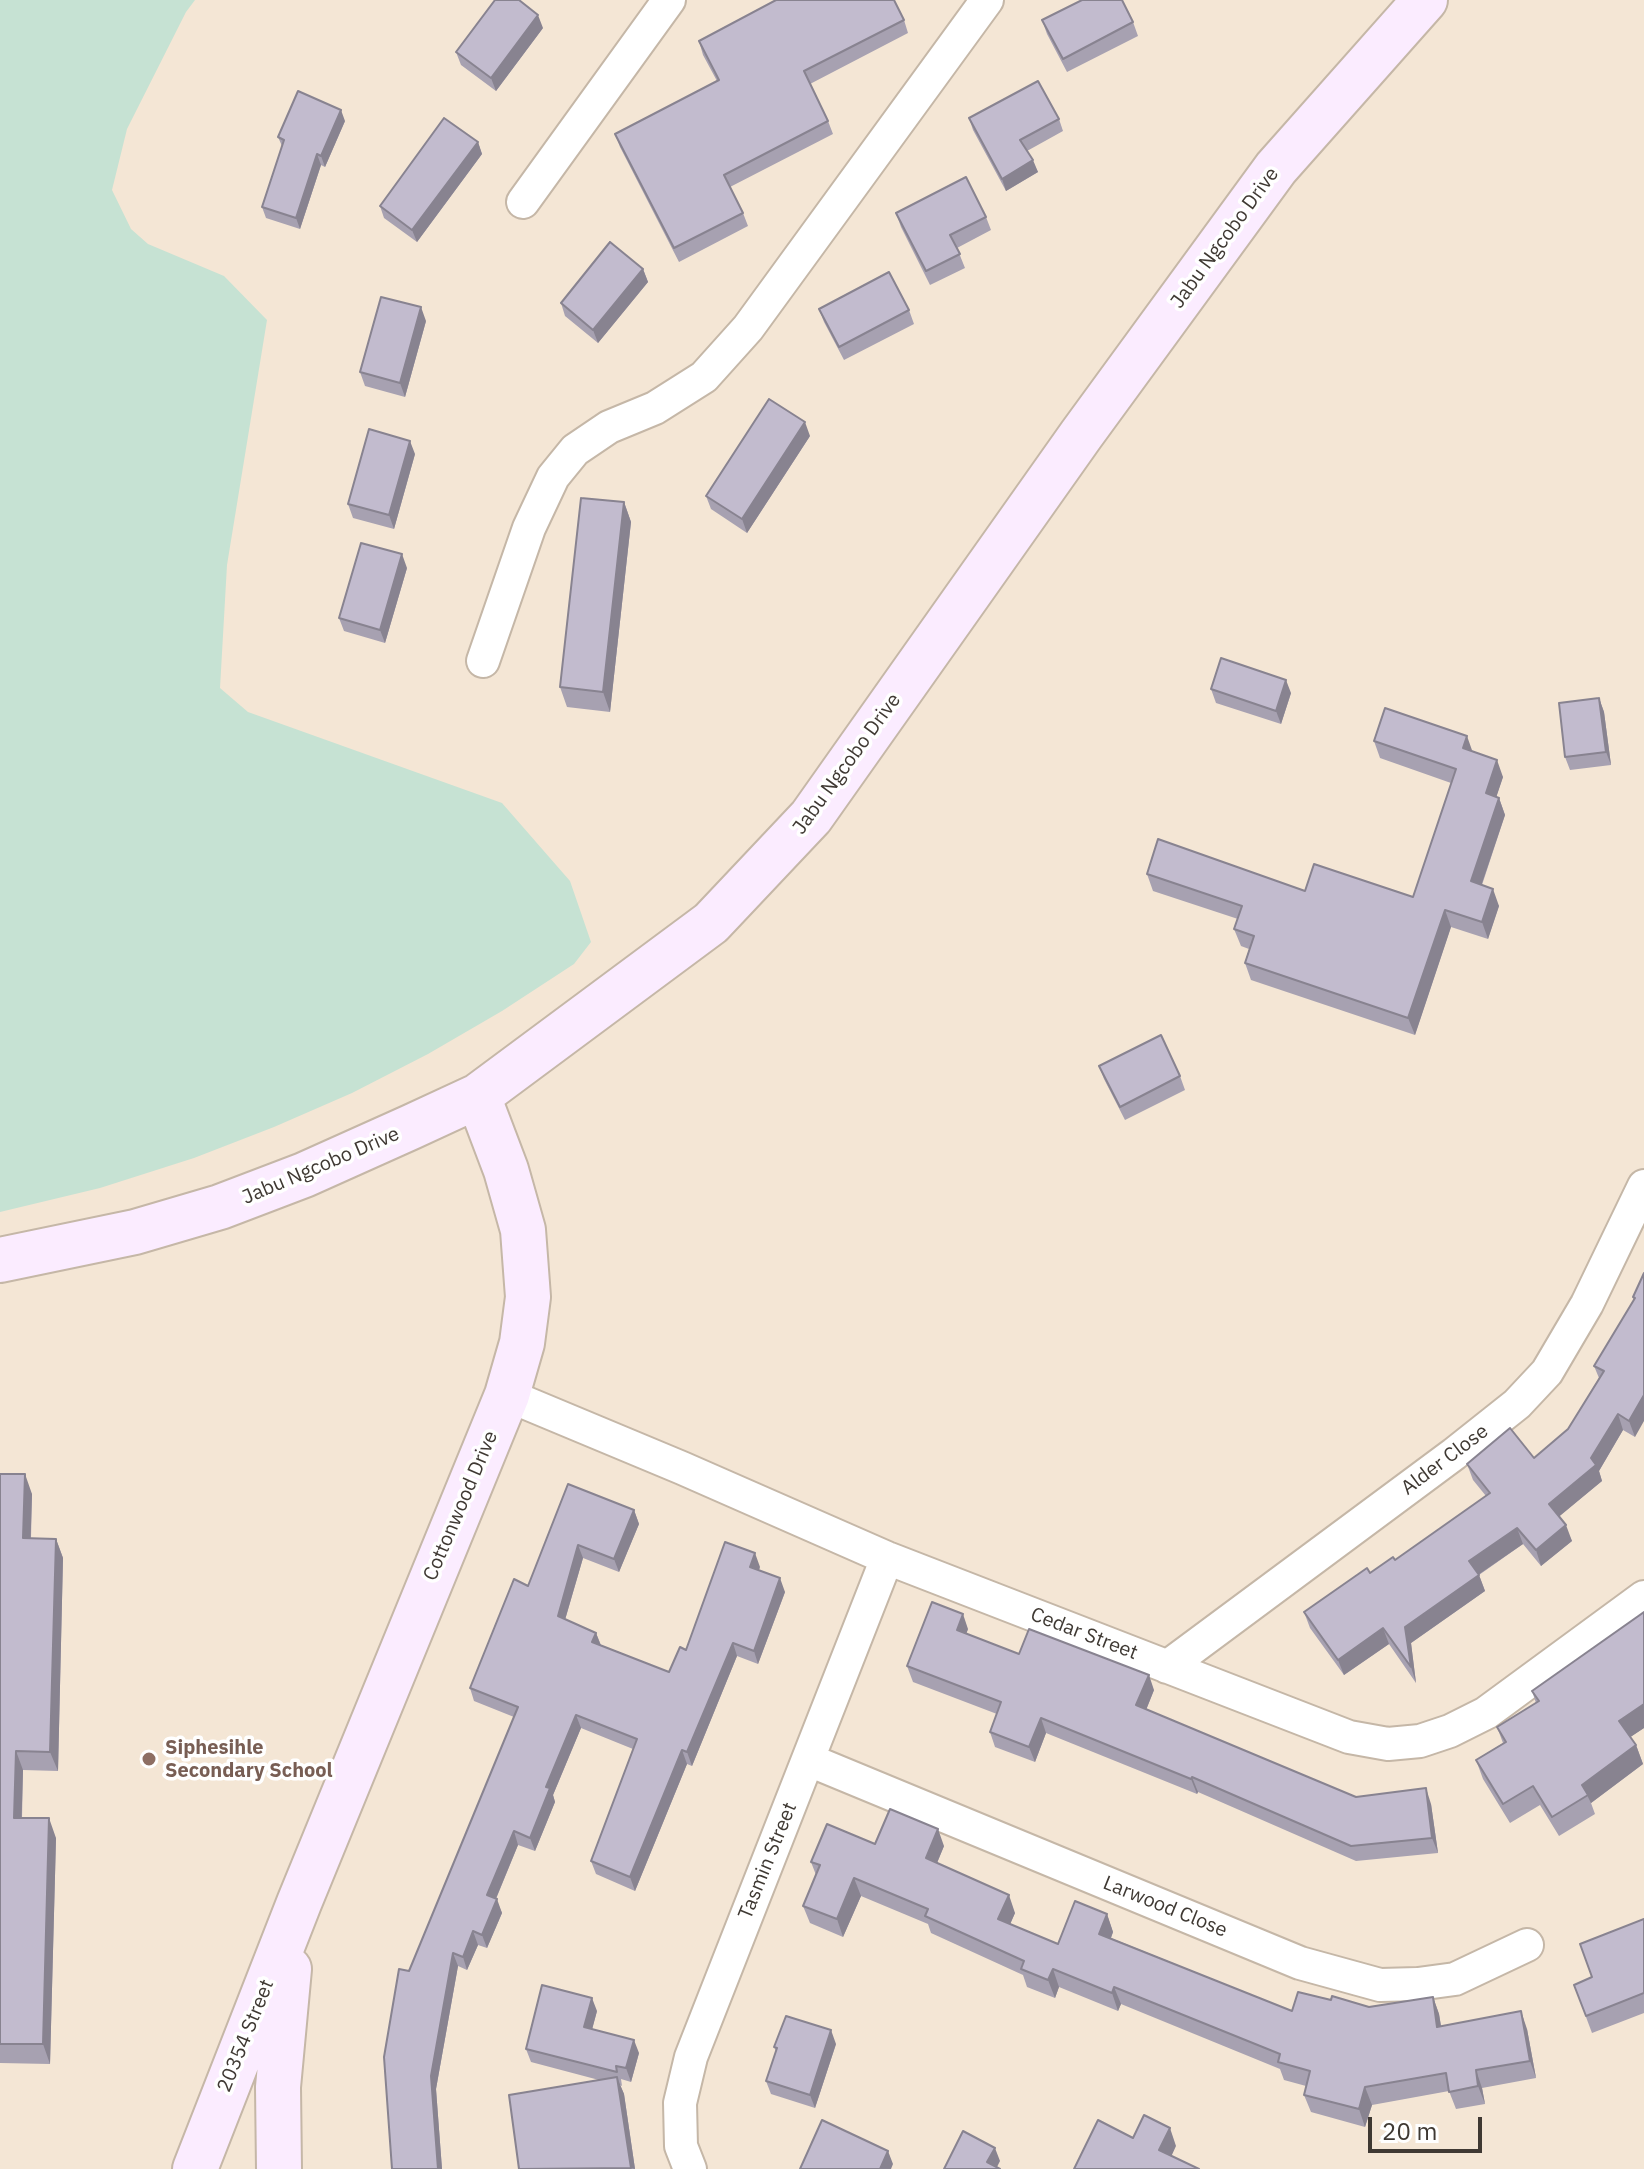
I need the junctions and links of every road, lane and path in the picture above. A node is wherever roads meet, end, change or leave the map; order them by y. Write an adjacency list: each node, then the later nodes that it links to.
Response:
1 (669, 0): 4 (street)
2 (987, 0): 5 (street)
3 (1425, 0): 6 (main road, Jabu Ngcobo Drive)
4 (523, 202)
5 (483, 661)
6 (478, 1096): 8 (main road, Jabu Ngcobo Drive); 9 (main road, Cottonwood Drive)
7 (1644, 1186): 12 (street, Alder Close)
8 (0, 1260)
9 (507, 1395): 10 (street, Cedar Street); 14 (main road, Cottonwood Drive)
10 (887, 1558): 12 (street, Cedar Street); 13 (street, Tasmin Street)
11 (1644, 1597): 12 (street, Cedar Street)
12 (1167, 1667)
13 (809, 1760): 15 (street, Larwood Close); 18 (street, Tasmin Street)
14 (299, 1903): 16 (main road, 20354 Street); 17 (main road)
15 (1527, 1945)
16 (195, 2169)
17 (279, 2169)
18 (690, 2169)

